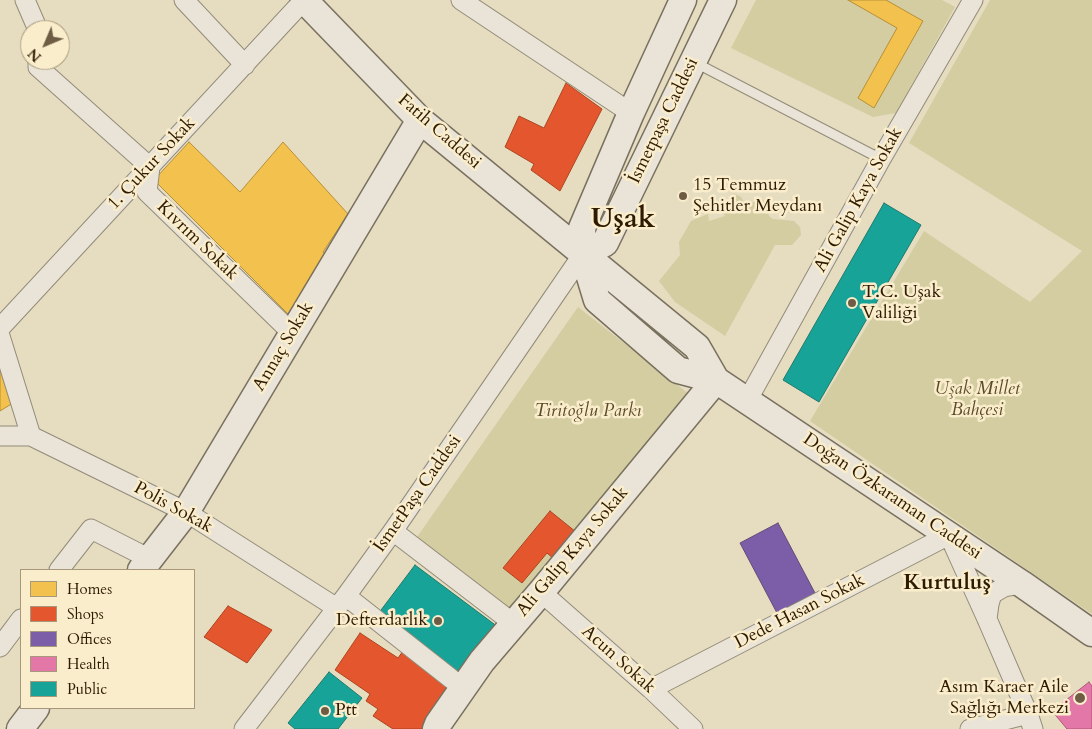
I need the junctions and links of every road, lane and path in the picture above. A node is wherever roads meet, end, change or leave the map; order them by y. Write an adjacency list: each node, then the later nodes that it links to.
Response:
1 (25, 0): 8 (street)
2 (184, 0): 10 (street)
3 (304, 0): 10 (street, 1. Çukur Sokak); 13 (main road, Fatih Caddesi)
4 (461, 0): 12 (street)
5 (683, 0): 12 (main road, İsmetpaşa Caddesi)
6 (723, 0): 9 (main road, İsmetpaşa Caddesi)
7 (974, 0): 14 (street, Ali Galip Kaya Sokak)
8 (34, 20)
9 (693, 62): 14 (lane); 16 (main road, İsmetpaşa Caddesi)
10 (245, 65): 15 (street, 1. Çukur Sokak)
11 (42, 70): 15 (street)
12 (630, 113): 16 (main road, İsmetpaşa Caddesi)
13 (420, 120): 16 (main road, Fatih Caddesi); 18 (main road, Annaç Sokak)
14 (881, 158): 21 (street, Ali Galip Kaya Sokak)
15 (150, 167): 17 (street, 1. Çukur Sokak); 18 (street, Kıvrım Sokak)
16 (583, 254): 20 (main road, Doğan Özkaraman Caddesi); 25 (street, İsmetPaşa Caddesi)
17 (0, 328)
18 (292, 334): 24 (main road, Annaç Sokak)
19 (0, 336): 23 (street)
20 (716, 380): 21 (main road, Doğan Özkaraman Caddesi); 30 (main road, Ali Galip Kaya Sokak)
21 (748, 401): 26 (main road, Doğan Özkaraman Caddesi)
22 (0, 436): 23 (street, Polis Sokak)
23 (31, 436): 24 (street, Polis Sokak)
24 (186, 512): 27 (main road, Annaç Sokak); 31 (street, Polis Sokak)
25 (393, 531): 31 (street, İsmetPaşa Caddesi); 34 (street)
26 (948, 535): 29 (main road, Doğan Özkaraman Caddesi); 32 (street); 38 (street, Dede Hasan Sokak)
27 (145, 565): 28 (street)
28 (60, 569)
29 (1022, 584): 32 (street); 35 (main road, Doğan Özkaraman Caddesi)
30 (541, 592): 34 (main road, Ali Galip Kaya Sokak); 38 (street, Acun Sokak)
31 (341, 602): 37 (street, Polis Sokak); 43 (street, İsmetPaşa Caddesi)
32 (987, 619): 40 (street)
33 (20, 620): 36 (street)
34 (513, 623): 37 (main road, Ali Galip Kaya Sokak)
35 (1092, 633)
36 (0, 647)
37 (464, 688): 41 (main road, Ali Galip Kaya Sokak)
38 (651, 689): 44 (street, Acun Sokak)
39 (35, 709): 42 (main road)
40 (1030, 722): 45 (street)
41 (440, 727)
42 (20, 729)
43 (244, 729)
44 (693, 729)
45 (970, 729)

